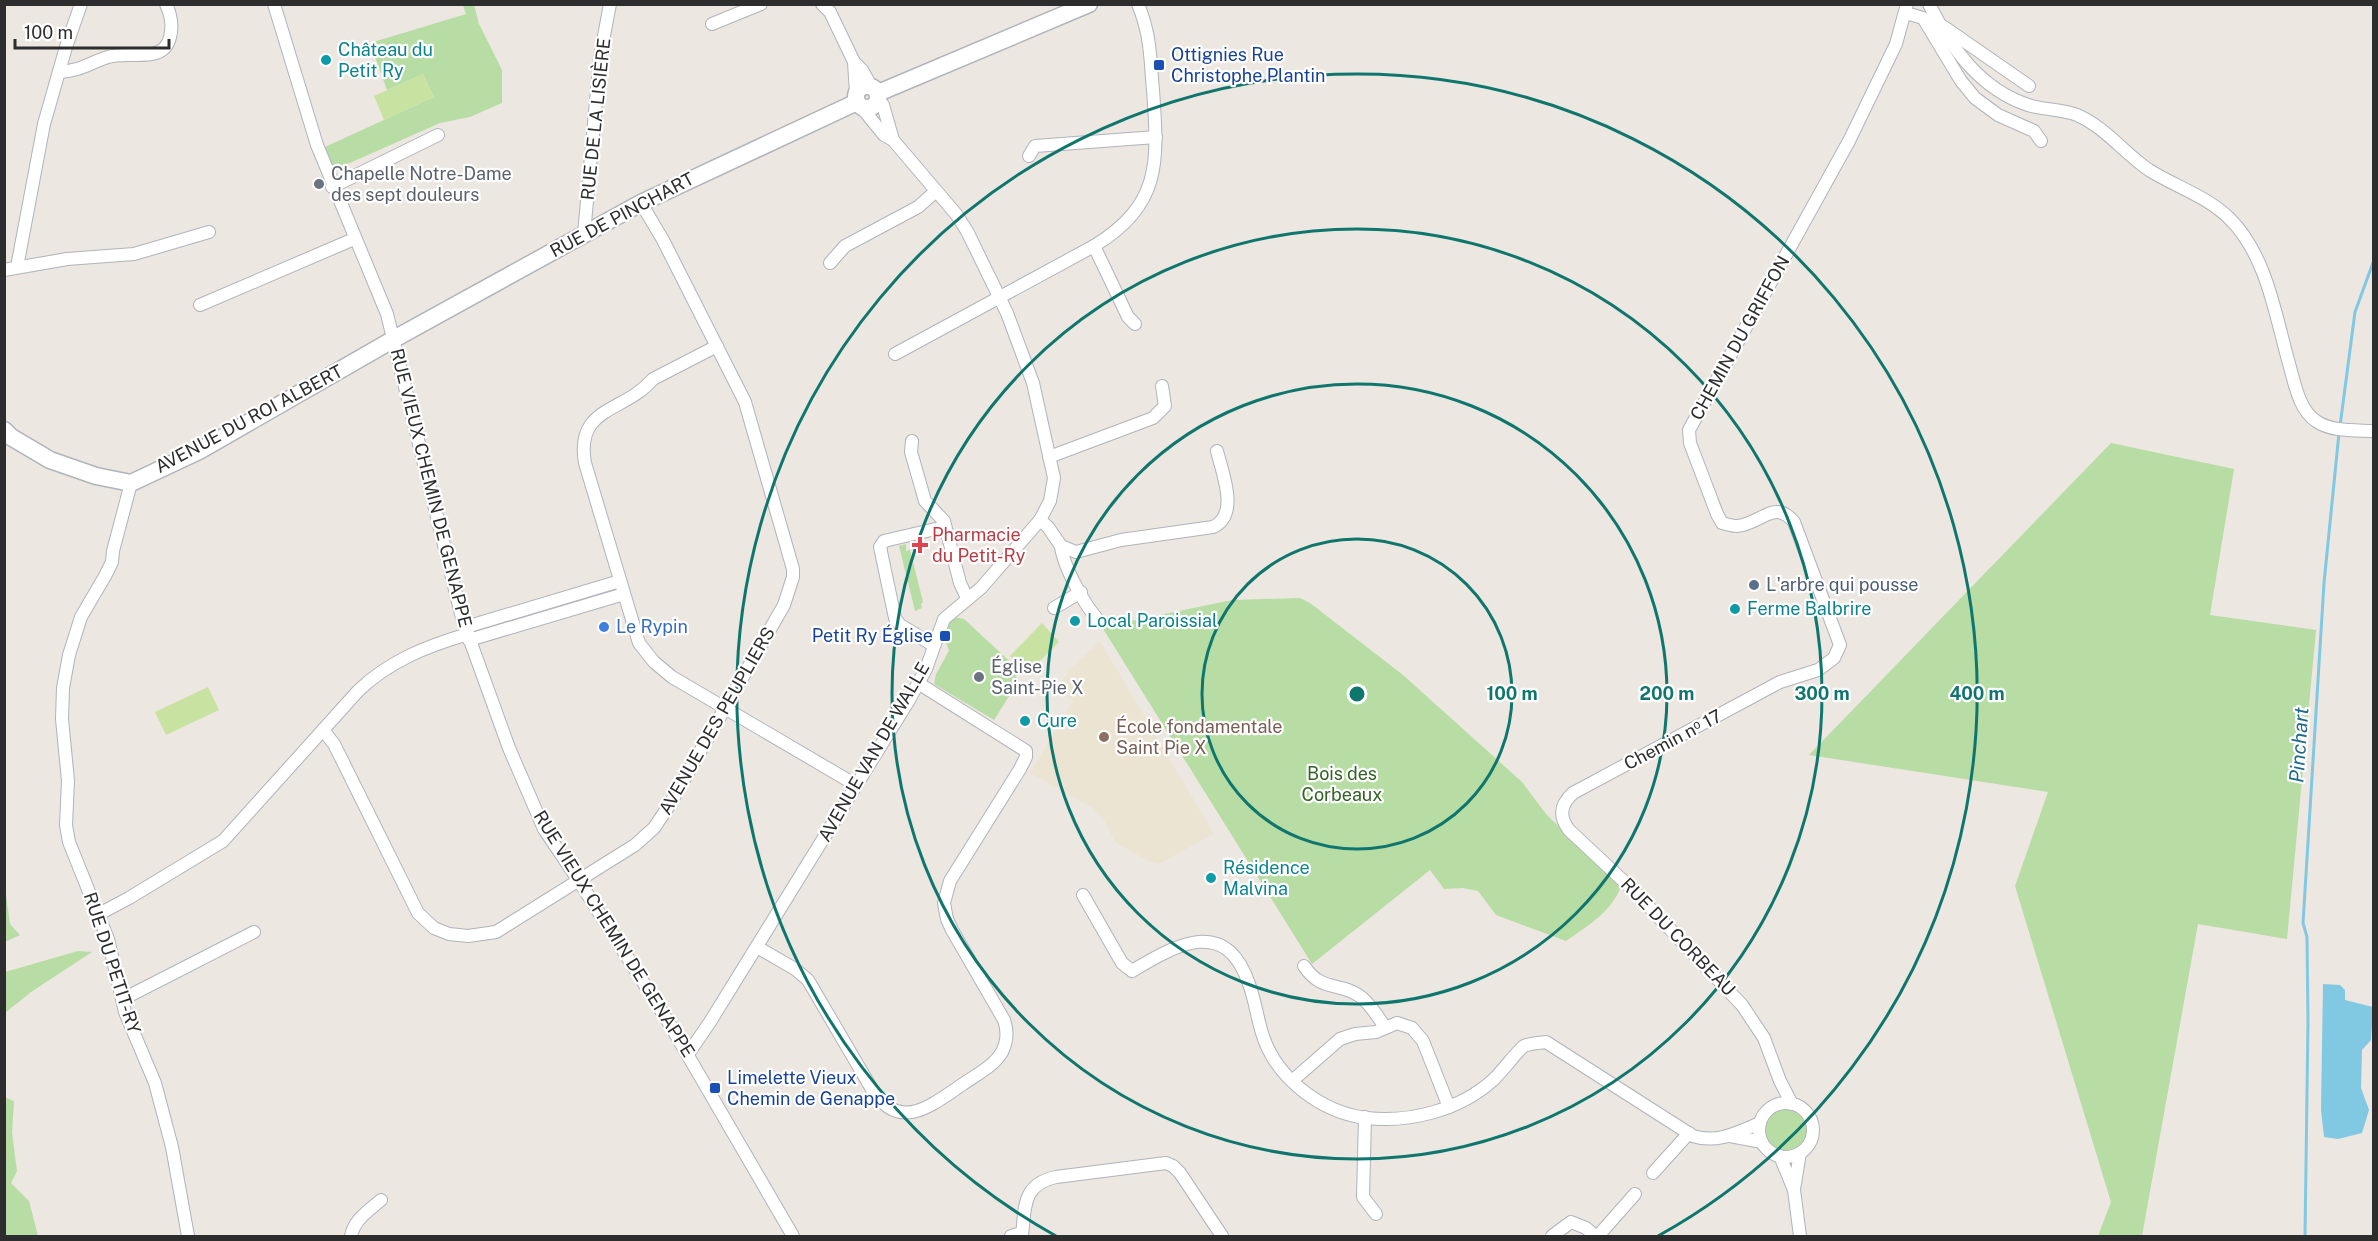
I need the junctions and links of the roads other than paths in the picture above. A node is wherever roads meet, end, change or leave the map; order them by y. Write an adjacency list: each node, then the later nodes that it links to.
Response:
1 (81, 4): 13 (street)
2 (166, 4): 13 (street)
3 (274, 4): 21 (street, RUE VIEUX CHEMIN DE GENAPPE)
4 (610, 4): 25 (street, RUE DE LA LISIÈRE)
5 (760, 4): 11 (street)
6 (1089, 4): 15 (main road, RUE DE PINCHART)
7 (1138, 4): 17 (street)
8 (1929, 4): 12 (street)
9 (827, 7): 15 (street)
10 (1907, 9): 19 (street); 53 (street, CHEMIN DU GRIFFON)
11 (712, 24)
12 (1939, 24): 14 (street); 38 (street)
13 (59, 72): 29 (street)
14 (2029, 86)
15 (867, 97): 18 (street, AVENUE VAN DE WALLE); 18 (street, AVENUE VAN DE WALLE); 23 (main road, RUE DE PINCHART)
16 (438, 135): 21 (street)
17 (1156, 137): 20 (street); 27 (street)
18 (893, 140): 22 (street, AVENUE VAN DE WALLE)
19 (2041, 141)
20 (1029, 156)
21 (332, 187): 26 (street, RUE VIEUX CHEMIN DE GENAPPE)
22 (936, 191): 28 (street); 30 (street, AVENUE VAN DE WALLE)
23 (641, 203): 25 (main road, RUE DE PINCHART); 34 (street, AVENUE DES PEUPLIERS)
24 (209, 232): 29 (street)
25 (584, 234): 33 (main road, RUE DE PINCHART)
26 (354, 239): 31 (street); 33 (street, RUE VIEUX CHEMIN DE GENAPPE)
27 (1094, 246): 30 (street); 32 (street)
28 (830, 263)
29 (11, 268)
30 (998, 297): 35 (street); 41 (street, AVENUE VAN DE WALLE)
31 (200, 305)
32 (1135, 324)
33 (394, 339): 42 (main road, AVENUE DU ROI ALBERT); 51 (street, RUE VIEUX CHEMIN DE GENAPPE)
34 (717, 346): 46 (street); 55 (street, AVENUE DES PEUPLIERS)
35 (895, 354)
36 (1162, 386): 41 (street)
37 (4, 430): 42 (main road)
38 (2373, 431)
39 (912, 441): 44 (street)
40 (1217, 451): 45 (street)
41 (1049, 458): 43 (street, AVENUE VAN DE WALLE)
42 (131, 483): 61 (street, RUE DU PETIT-RY)
43 (1040, 520): 45 (street); 48 (street, AVENUE VAN DE WALLE)
44 (944, 527): 48 (street); 52 (street)
45 (1061, 546): 47 (street)
46 (622, 587): 51 (street); 55 (street)
47 (1081, 592): 49 (street); 50 (street)
48 (967, 598): 52 (street, AVENUE VAN DE WALLE)
49 (1054, 608)
50 (1099, 621)
51 (468, 634): 56 (street); 59 (street, RUE VIEUX CHEMIN DE GENAPPE)
52 (933, 645): 54 (street, AVENUE VAN DE WALLE)
53 (1787, 680): 58 (street, Chemin nᵒ 17)
54 (918, 683): 57 (street, AVENUE VAN DE WALLE); 63 (street)
55 (726, 707): 57 (street); 59 (street, AVENUE DES PEUPLIERS)
56 (323, 730): 59 (street, AVENUE DES PEUPLIERS); 61 (street)
57 (856, 785): 63 (street, AVENUE VAN DE WALLE)
58 (1563, 806): 69 (street, RUE DU CORBEAU)
59 (579, 880): 67 (street, RUE VIEUX CHEMIN DE GENAPPE)
60 (1083, 895): 68 (street)
61 (99, 914): 65 (street, RUE DU PETIT-RY)
62 (254, 932): 65 (street)
63 (757, 946): 67 (street, AVENUE VAN DE WALLE)
64 (1304, 966): 66 (street)
65 (123, 999): 86 (street, RUE DU PETIT-RY)
66 (1385, 1027): 68 (street); 72 (street)
67 (688, 1054): 88 (street, RUE VIEUX CHEMIN DE GENAPPE)
68 (1292, 1081): 73 (street)
69 (1780, 1081): 70 (street, RUE DU CORBEAU); 71 (street)
70 (1792, 1104): 71 (street); 78 (street, RUE DU CORBEAU)
71 (1775, 1105): 74 (street)
72 (1449, 1107): 73 (street); 75 (street)
73 (1365, 1118): 84 (street)
74 (1760, 1123): 76 (street); 77 (street)
75 (1689, 1133): 76 (street); 80 (street)
76 (1730, 1136): 77 (street)
77 (1762, 1142): 79 (street, RUE DU CORBEAU)
78 (1800, 1153): 79 (street); 81 (street, RUE DU CORBEAU)
79 (1780, 1156): 81 (street, RUE DU CORBEAU)
80 (1653, 1173)
81 (1794, 1190): 92 (street, RUE DU CORBEAU)
82 (1635, 1194): 91 (street)
83 (381, 1200): 87 (street)
84 (1376, 1214)
85 (1018, 1235): 89 (street)
86 (188, 1236)
87 (351, 1236)
88 (793, 1236)
89 (1222, 1236)
90 (1552, 1236): 91 (street)
91 (1596, 1236)
92 (1800, 1236)

